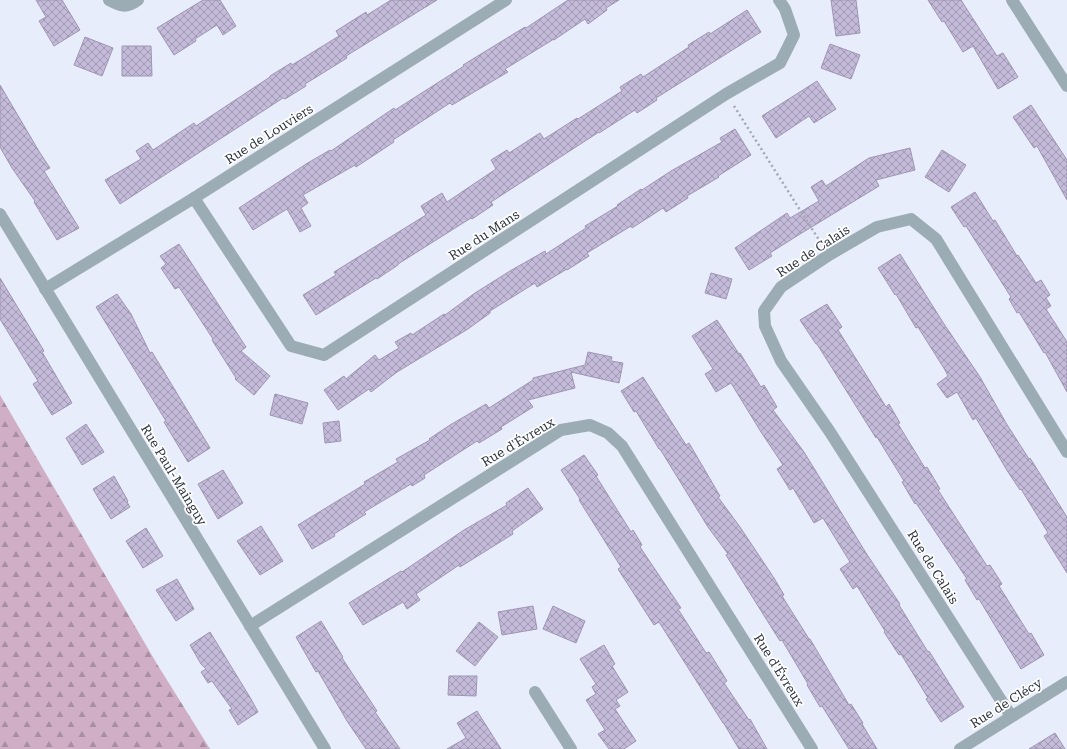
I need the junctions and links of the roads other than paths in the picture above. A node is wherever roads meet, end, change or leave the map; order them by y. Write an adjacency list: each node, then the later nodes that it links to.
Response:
1 (108, 0): 2 (street)
2 (138, 0)
3 (506, 0): 7 (street, Rue de Louviers)
4 (779, 0): 7 (street, Rue du Mans)
5 (1012, 0): 6 (street)
6 (1067, 86)
7 (194, 198): 9 (street, Rue de Louviers)
8 (0, 214): 9 (street, Rue Paul-Mainguy)
9 (45, 289): 11 (street, Rue Paul-Mainguy)
10 (1067, 452): 14 (street, Rue de Calais)
11 (250, 626): 15 (street, Rue Paul-Mainguy); 17 (street, Rue d'Évreux)
12 (1067, 682): 14 (street, Rue de Clécy)
13 (535, 692): 16 (street)
14 (1011, 716): 18 (street, Rue de Clécy)
15 (325, 749)
16 (571, 749)
17 (812, 749)
18 (960, 749)

